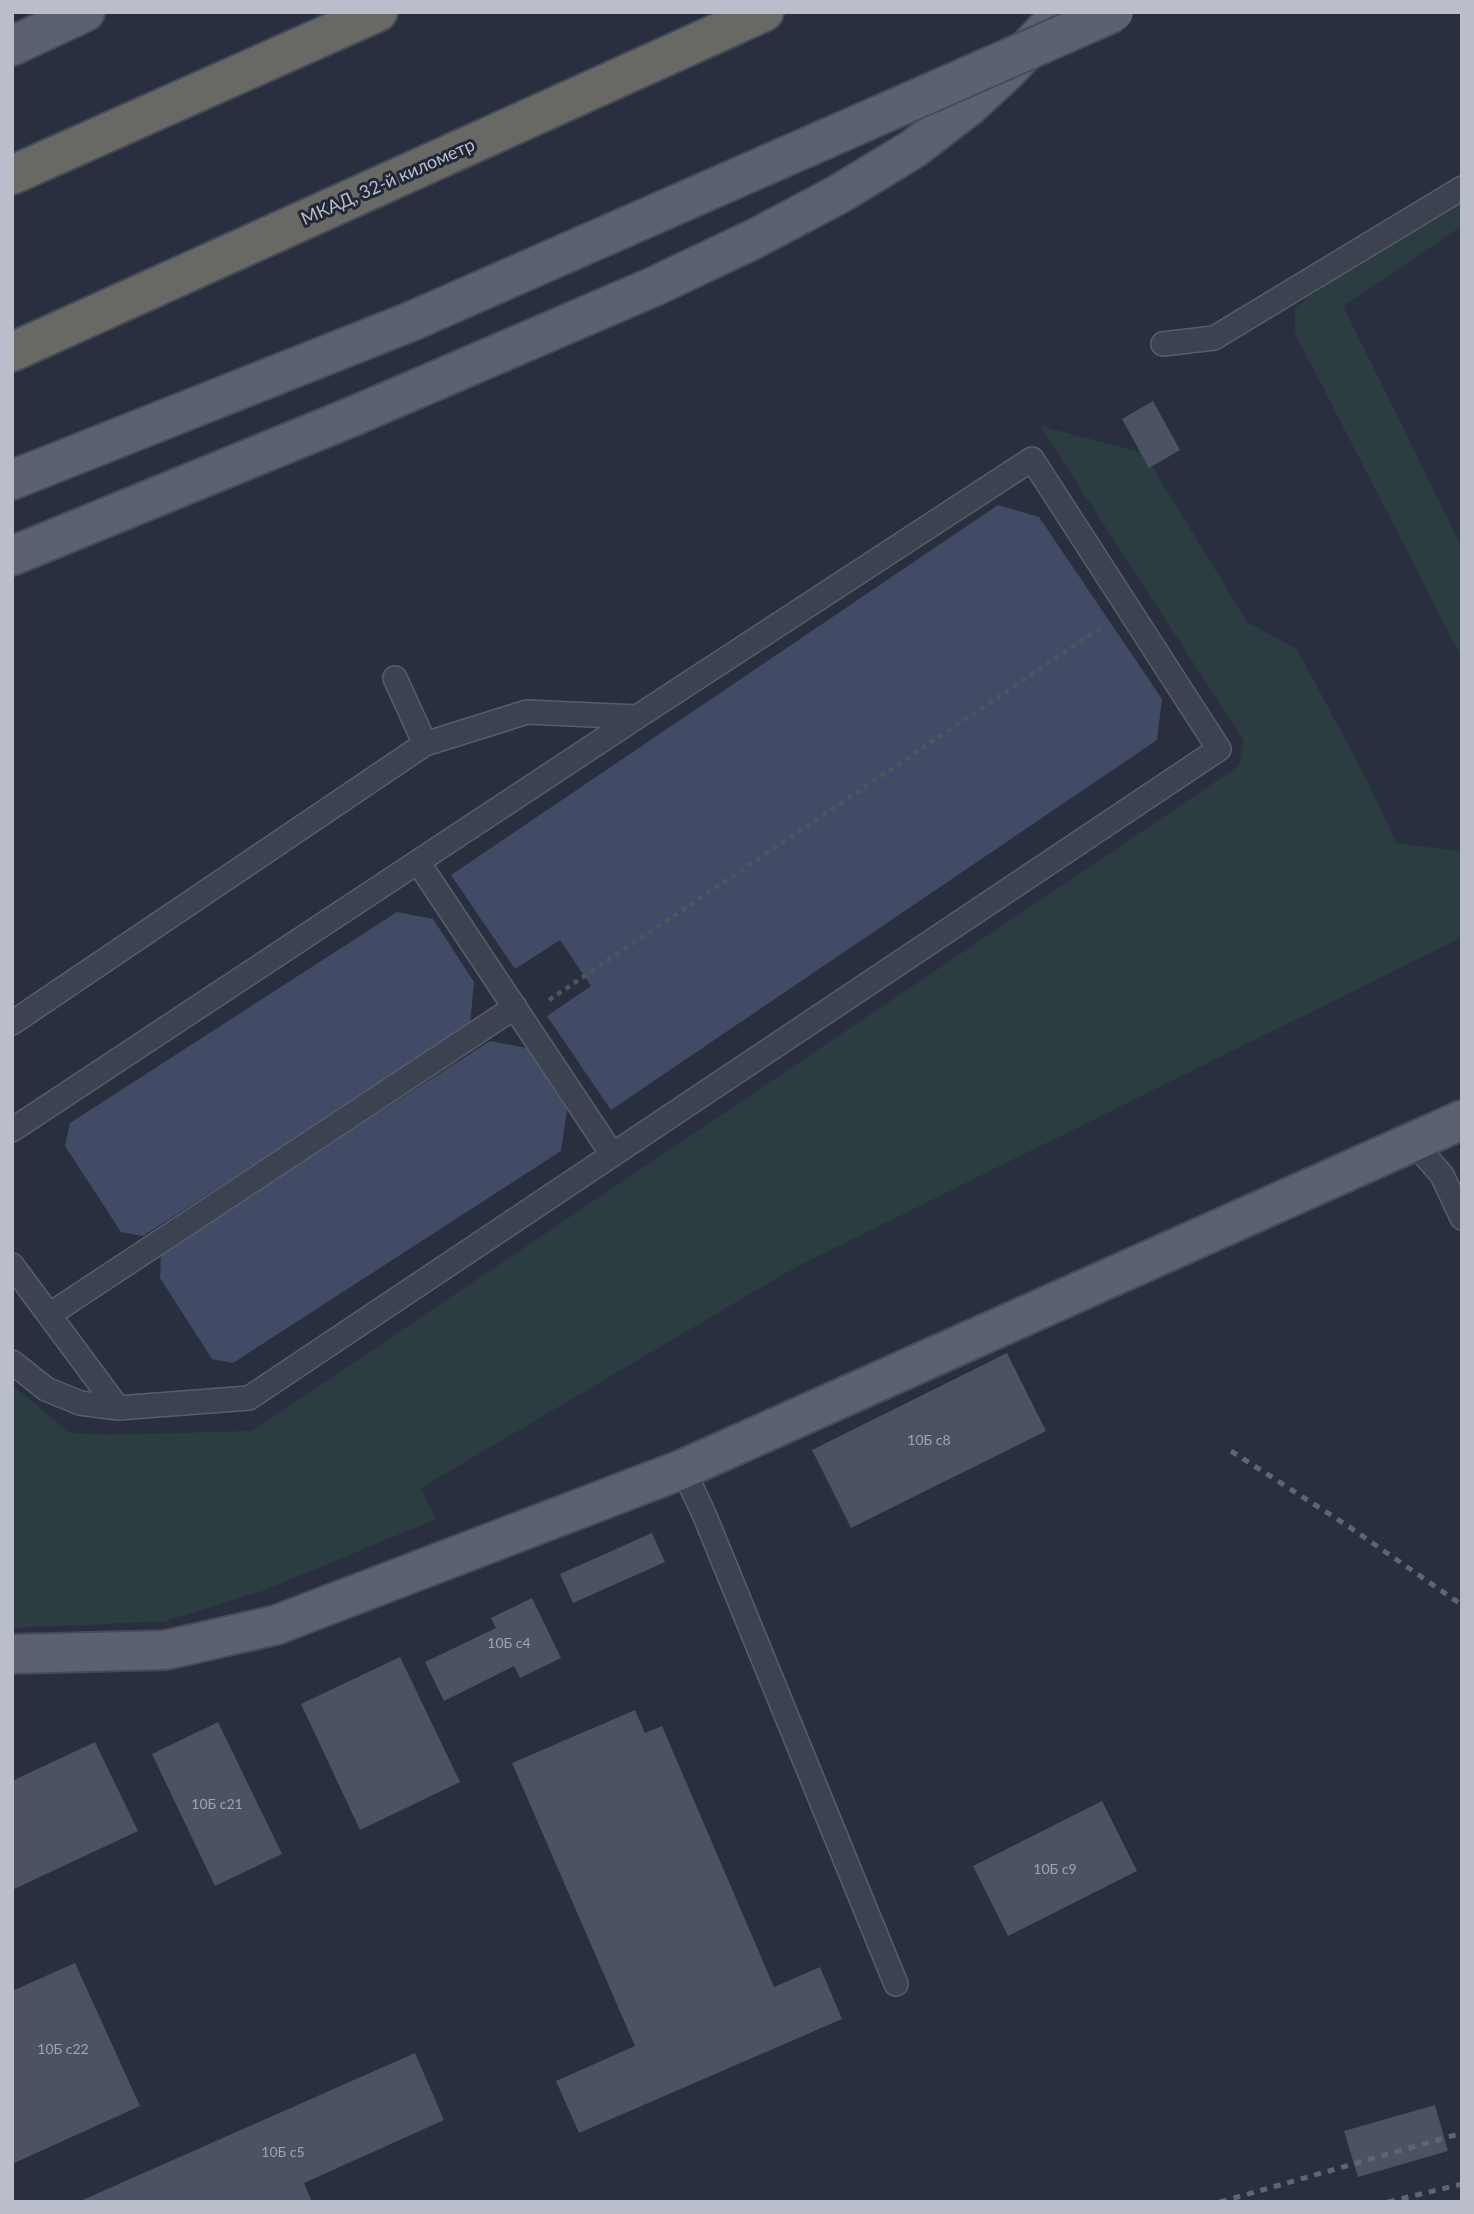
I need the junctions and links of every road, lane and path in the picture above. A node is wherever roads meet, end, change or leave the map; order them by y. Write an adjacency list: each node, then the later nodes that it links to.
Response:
1 (85, 12): 6 (main road)
2 (378, 12): 7 (highway)
3 (764, 12): 10 (highway, МКАД, 32-й километр)
4 (1062, 12): 12 (main road)
5 (1114, 12): 11 (main road, bridge)
6 (12, 46)
7 (12, 175)
8 (1462, 188): 9 (lane)
9 (1163, 344)
10 (12, 352)
11 (12, 480)
12 (12, 556)
13 (1129, 609): 15 (lane); 18 (path); 23 (lane)
14 (395, 678): 16 (lane)
15 (637, 717): 16 (lane); 17 (lane)
16 (425, 744): 19 (lane)
17 (418, 862): 18 (lane); 21 (lane)
18 (518, 1013): 23 (lane); 26 (lane)
19 (12, 1023)
20 (1462, 1120): 22 (main road)
21 (12, 1130)
22 (1412, 1141): 24 (lane); 29 (main road)
23 (612, 1154): 28 (lane)
24 (1462, 1218)
25 (12, 1265): 26 (lane)
26 (50, 1315): 28 (lane)
27 (12, 1362): 28 (lane)
28 (118, 1408)
29 (683, 1469): 30 (main road); 31 (lane)
30 (12, 1654)
31 (896, 1984)

